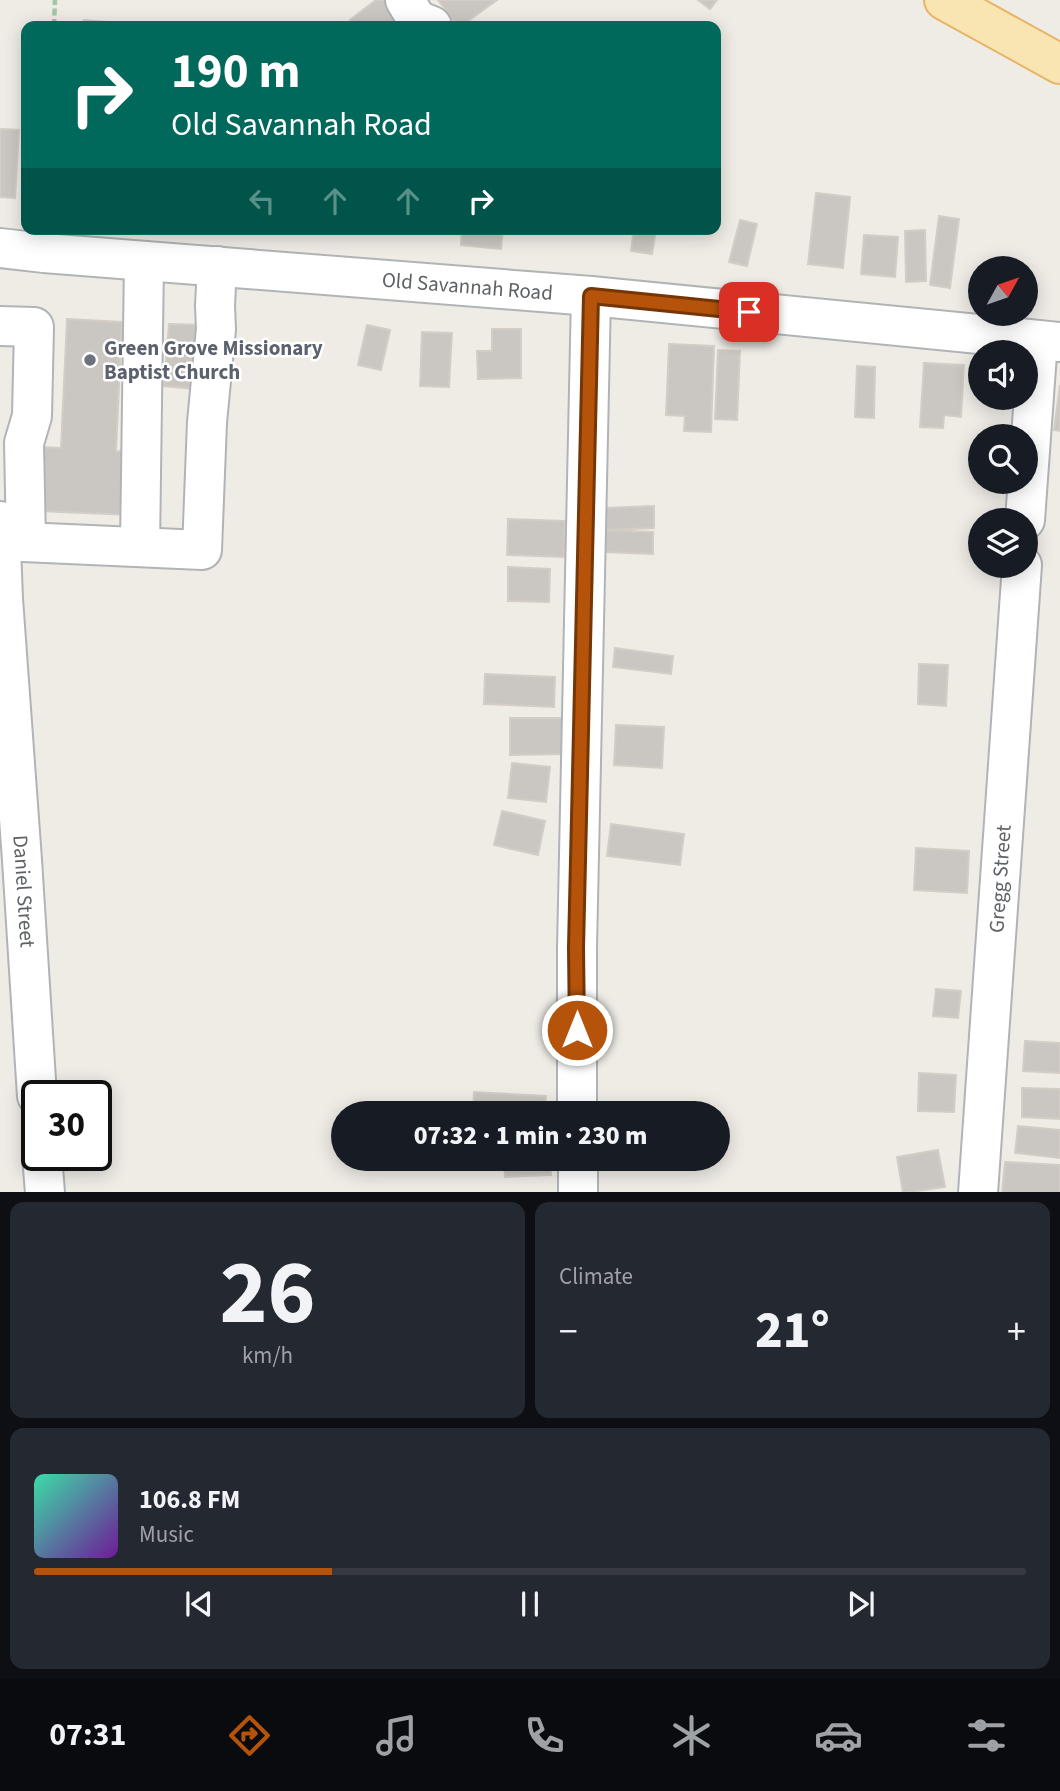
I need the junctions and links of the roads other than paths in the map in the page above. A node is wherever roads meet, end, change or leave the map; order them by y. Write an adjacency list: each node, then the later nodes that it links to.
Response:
1 (405, 0): 3 (street)
2 (944, 0): 4 (main road)
3 (420, 21)
4 (1060, 65)
5 (0, 248): 6 (street, Old Savannah Road)
6 (144, 261): 7 (street, Old Savannah Road); 14 (street)
7 (217, 266): 8 (street, Old Savannah Road); 14 (street)
8 (591, 296): 10 (street, Old Savannah Road); 17 (street)
9 (0, 326): 11 (street, Daniel Street)
10 (1049, 341): 12 (street)
11 (12, 443): 13 (street, Daniel Street)
12 (1027, 508)
13 (9, 535): 14 (street); 16 (street, Daniel Street)
14 (140, 546)
15 (1021, 578): 22 (street, Gregg Street)
16 (36, 1080)
17 (577, 1101)
18 (43, 1171): 20 (street)
19 (578, 1171): 21 (street)
20 (45, 1192)
21 (578, 1192)
22 (978, 1192)

